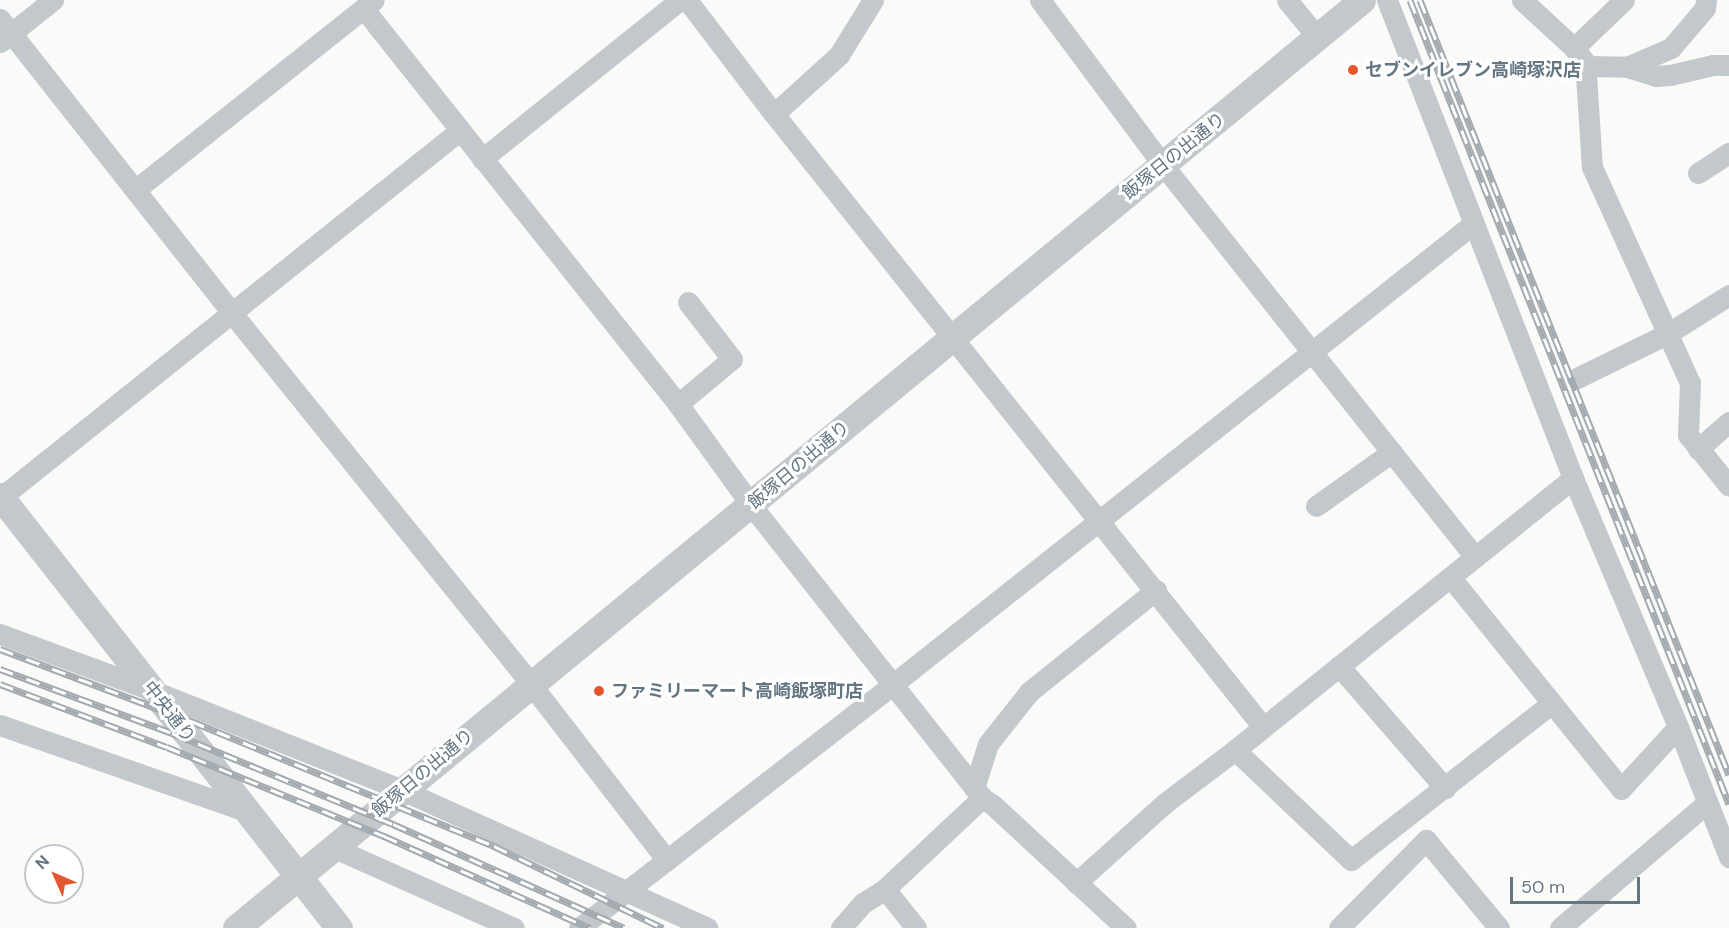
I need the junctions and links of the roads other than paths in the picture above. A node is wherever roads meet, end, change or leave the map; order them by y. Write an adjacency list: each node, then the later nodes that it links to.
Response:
1 (52, 0): 13 (street)
2 (680, 0): 22 (street)
3 (687, 0): 19 (street)
4 (873, 0): 19 (street)
5 (1040, 0): 23 (street)
6 (1287, 0): 14 (street)
7 (1362, 0): 14 (street, 飯塚日の出通り)
8 (1387, 0): 26 (street)
9 (1522, 0): 15 (street)
10 (1624, 0): 15 (street)
11 (1706, 0): 18 (street)
12 (369, 4): 20 (street); 25 (street)
13 (4, 31): 25 (street)
14 (1318, 38): 23 (street, 飯塚日の出通り)
15 (1574, 48): 17 (street)
16 (1729, 65): 18 (street)
17 (1588, 66): 18 (street); 30 (street)
18 (1627, 67)
19 (774, 114): 31 (street)
20 (459, 131): 22 (street); 29 (street)
21 (1729, 153): 24 (street)
22 (482, 159): 34 (street)
23 (1163, 165): 31 (street, 飯塚日の出通り); 32 (street)
24 (1698, 173)
25 (135, 190): 29 (street)
26 (1473, 224): 32 (street); 38 (street)
27 (1729, 295): 30 (street)
28 (688, 302): 34 (street)
29 (231, 312): 40 (street); 49 (street)
30 (1666, 334): 33 (street); 36 (street)
31 (954, 337): 41 (street, 飯塚日の出通り); 43 (street)
32 (1313, 352): 37 (street); 43 (street)
33 (1577, 378)
34 (678, 404): 41 (street)
35 (1729, 422): 36 (street)
36 (1698, 449): 39 (street)
37 (1392, 452): 42 (street); 44 (street)
38 (1573, 478): 44 (street); 55 (street)
39 (1729, 486)
40 (0, 497): 51 (street, 中央通り)
41 (751, 505): 49 (street, 飯塚日の出通り); 50 (street)
42 (1316, 506)
43 (1099, 521): 46 (street); 50 (street)
44 (1475, 557): 45 (street)
45 (1451, 578): 48 (street); 52 (street)
46 (1156, 590): 54 (street); 59 (street)
47 (0, 634): 51 (street)
48 (1340, 666): 54 (street); 57 (street)
49 (530, 684): 58 (street, 飯塚日の出通り); 66 (street)
50 (892, 685): 59 (street); 66 (street)
51 (151, 690): 58 (street); 61 (street, 中央通り)
52 (1551, 704): 55 (street); 57 (street)
53 (0, 724): 61 (street)
54 (1263, 727): 56 (street)
55 (1678, 727): 60 (street)
56 (1235, 750): 62 (street); 68 (street)
57 (1445, 788): 62 (street)
58 (402, 790): 64 (street, 飯塚日の出通り); 70 (street)
59 (978, 793): 68 (street); 69 (street)
60 (1707, 803): 65 (street); 81 (street)
61 (248, 812): 67 (street, 中央通り)
62 (1407, 817): 63 (street)
63 (1426, 840): 79 (street); 80 (street)
64 (332, 848): 67 (street, 飯塚日の出通り); 73 (street)
65 (1729, 857)
66 (667, 860): 70 (street)
67 (298, 876): 71 (street, 飯塚日の出通り); 72 (street, 中央通り)
68 (1076, 883): 78 (street)
69 (885, 889): 76 (street); 77 (street)
70 (627, 892): 74 (street); 75 (street)
71 (236, 928)
72 (339, 928)
73 (514, 928)
74 (579, 928)
75 (707, 928)
76 (842, 928)
77 (916, 928)
78 (1126, 928)
79 (1339, 928)
80 (1499, 928)
81 (1560, 928)

